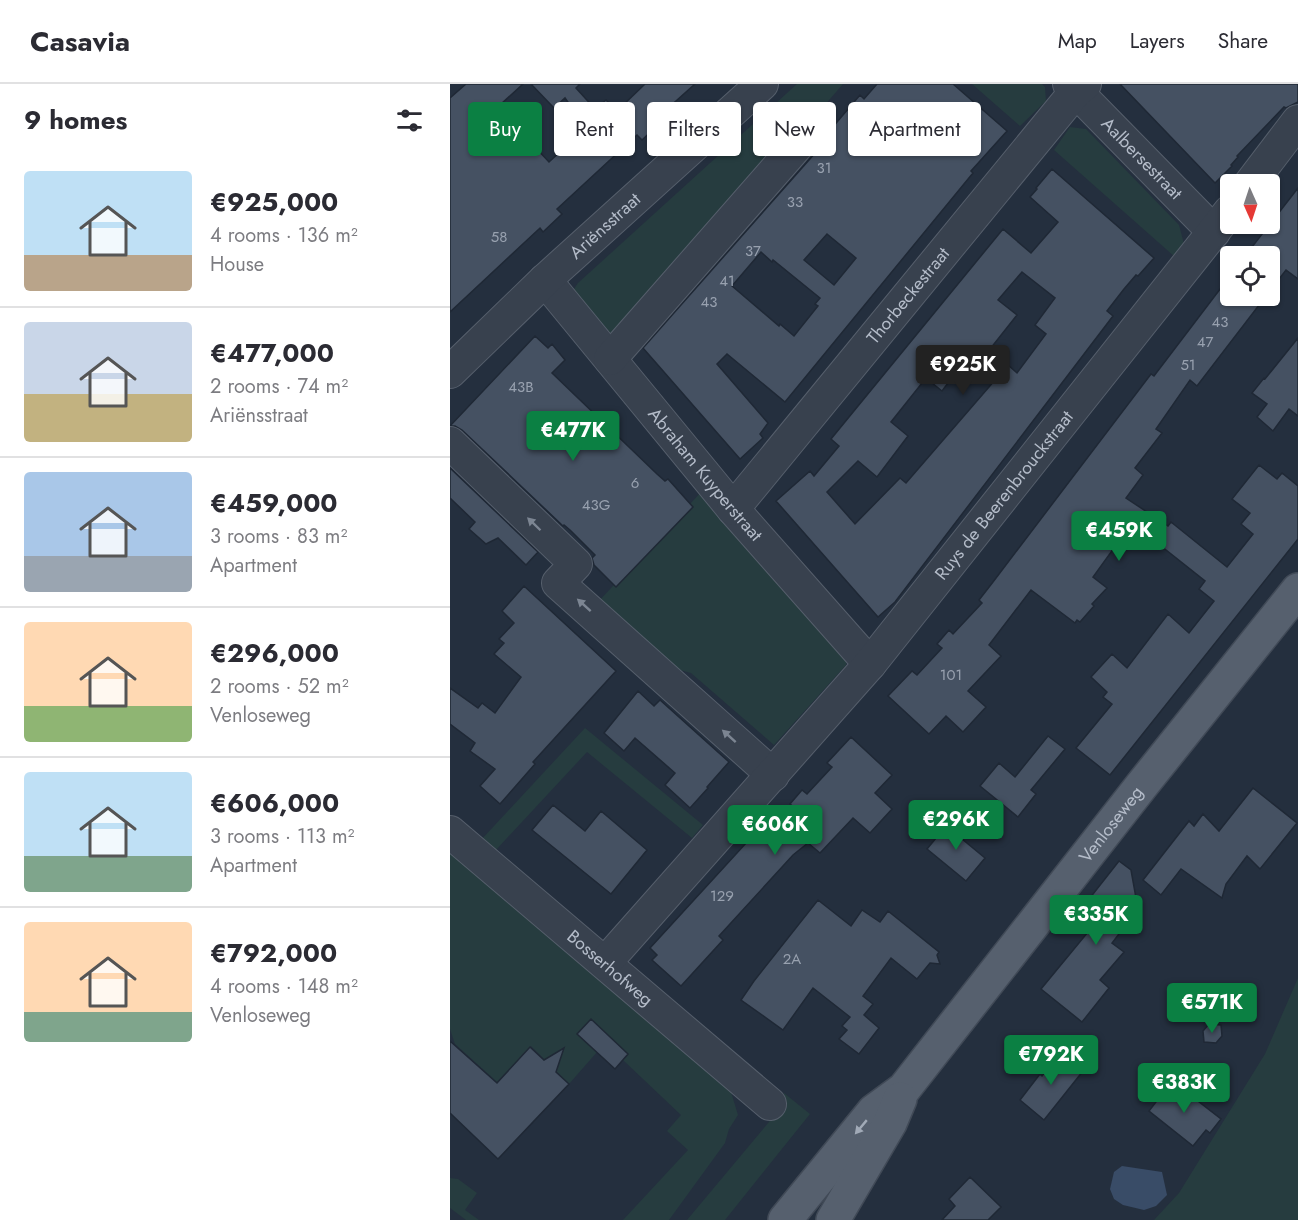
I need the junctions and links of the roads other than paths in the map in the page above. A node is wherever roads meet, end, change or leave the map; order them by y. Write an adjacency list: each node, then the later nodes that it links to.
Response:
1 (762, 84): 8 (street, Ariënsstraat)
2 (1077, 86): 6 (street, Aalbersestraat); 12 (street, Thorbeckestraat)
3 (1298, 122): 5 (street)
4 (788, 156): 9 (street)
5 (1258, 174)
6 (1220, 220)
7 (1220, 225): 14 (street, Ruys de Beerenbrouckstraat)
8 (545, 280): 9 (street, Abraham Kuyperstraat); 10 (street, Ariënsstraat)
9 (610, 359): 12 (street, Abraham Kuyperstraat)
10 (450, 372)
11 (450, 443): 15 (street, one-way to 11)
12 (733, 509): 14 (street, Abraham Kuyperstraat)
13 (1298, 590): 18 (main road, Venloseweg)
14 (870, 664): 15 (street, Ruys de Beerenbrouckstraat)
15 (773, 775): 17 (street, Ruys de Beerenbrouckstraat)
16 (450, 832): 17 (street, Bosserhofweg)
17 (605, 963): 19 (street, Bosserhofweg)
18 (904, 1089): 20 (main road, Venloseweg, one-way to 20); 21 (main road, Venloseweg)
19 (770, 1104)
20 (785, 1220)
21 (833, 1220)

